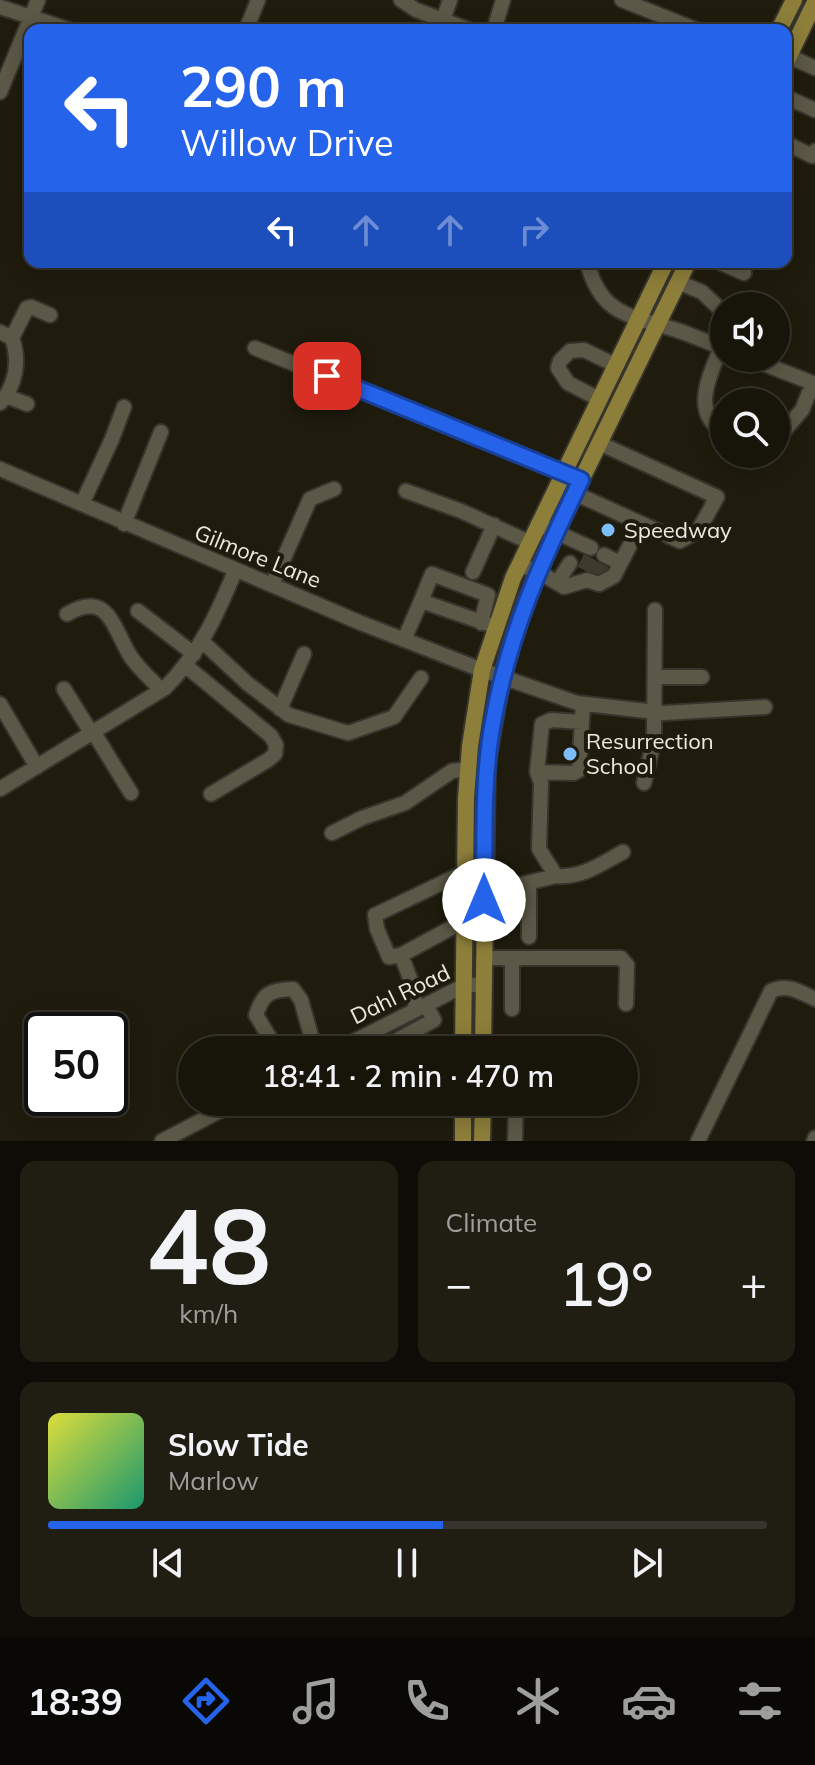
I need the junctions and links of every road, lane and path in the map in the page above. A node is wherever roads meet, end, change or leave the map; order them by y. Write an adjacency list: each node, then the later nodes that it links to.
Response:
1 (38, 0): 10 (street)
2 (258, 0): 14 (street)
3 (401, 0): 11 (street)
4 (450, 0): 11 (street)
5 (503, 0): 16 (street)
6 (622, 0): 17 (street)
7 (794, 0): 18 (main road)
8 (815, 2): 20 (main road)
9 (0, 7): 10 (street)
10 (31, 17): 12 (street); 13 (street)
11 (443, 20): 15 (street)
12 (28, 24)
13 (52, 24)
14 (248, 24)
15 (454, 24)
16 (496, 24)
17 (682, 24)
18 (782, 24)
19 (24, 34): 23 (street)
20 (792, 48)
21 (792, 60): 22 (street)
22 (815, 68)
23 (0, 92)
24 (792, 100): 25 (street)
25 (815, 110)
26 (792, 146): 27 (street)
27 (815, 151)
28 (589, 268): 36 (street)
29 (663, 268): 36 (main road)
30 (685, 268): 33 (main road)
31 (733, 268): 32 (street)
32 (744, 273)
33 (678, 282): 34 (street); 37 (main road)
34 (710, 300)
35 (50, 315): 38 (street)
36 (638, 320): 37 (street); 41 (main road)
37 (658, 325): 39 (street); 52 (main road)
38 (6, 335): 45 (street)
39 (710, 343)
40 (255, 348): 54 (street)
41 (615, 365): 46 (main road); 46 (street)
42 (711, 372): 49 (street)
43 (785, 372): 44 (street)
44 (814, 383): 50 (street)
45 (4, 391): 47 (street)
46 (599, 399): 54 (main road)
47 (27, 404)
48 (124, 407): 58 (street)
49 (710, 419)
50 (790, 426)
51 (161, 432): 59 (street)
52 (599, 443): 55 (main road); 55 (street)
53 (0, 469): 58 (street, Gilmore Lane)
54 (563, 472): 55 (street); 60 (main road)
55 (577, 487): 62 (main road)
56 (334, 489): 72 (street)
57 (406, 491): 61 (street)
58 (82, 504): 59 (street, Gilmore Lane)
59 (124, 524): 68 (street, Gilmore Lane)
60 (538, 524): 62 (street); 63 (main road)
61 (494, 525): 63 (street); 70 (street)
62 (556, 531): 65 (street); 69 (main road)
63 (529, 542): 67 (main road)
64 (629, 547): 66 (street)
65 (589, 563): 66 (street); 66 (street); 71 (street); 71 (street)
66 (620, 563)
67 (519, 565): 69 (street); 77 (main road)
68 (235, 571): 72 (street, Gilmore Lane); 79 (street)
69 (537, 571): 71 (street); 82 (main road)
70 (473, 572)
71 (557, 583)
72 (272, 585): 78 (street, Gilmore Lane)
73 (421, 601): 77 (street); 77 (street); 78 (street)
74 (655, 610): 83 (street)
75 (138, 611): 79 (street)
76 (67, 614): 87 (street)
77 (489, 625): 81 (main road)
78 (404, 640): 81 (street, Gilmore Lane)
79 (194, 654): 87 (street); 91 (street); 101 (street)
80 (304, 654): 91 (street)
81 (482, 670): 82 (street, Gilmore Lane); 96 (main road)
82 (502, 677): 89 (street, Gilmore Lane); 109 (main road)
83 (655, 677): 84 (street); 92 (street)
84 (702, 677)
85 (421, 678): 91 (street)
86 (64, 689): 94 (street)
87 (161, 690): 94 (street)
88 (0, 704): 95 (street)
89 (583, 704): 92 (street, Gilmore Lane); 93 (street)
90 (765, 707): 92 (street, Gilmore Lane)
91 (280, 709)
92 (655, 712): 98 (street)
93 (582, 722): 97 (street); 97 (street)
94 (93, 733): 95 (street); 100 (street)
95 (37, 767): 99 (street)
96 (468, 769): 102 (street); 104 (main road)
97 (537, 772): 105 (street)
98 (644, 783)
99 (0, 789)
100 (131, 793)
101 (211, 794)
102 (332, 833)
103 (623, 852): 105 (street)
104 (465, 872): 106 (main road); 108 (street)
105 (556, 876): 107 (street)
106 (464, 921): 108 (street); 112 (main road)
107 (529, 937)
108 (401, 955): 115 (street)
109 (484, 958): 110 (street); 111 (main road)
110 (512, 958): 114 (street); 116 (street)
111 (483, 984): 112 (street, Dahl Road); 122 (main road)
112 (463, 986): 115 (street, Dahl Road); 121 (main road)
113 (815, 999): 131 (street)
114 (626, 1004)
115 (421, 1008): 119 (street, Dahl Road); 120 (street)
116 (512, 1009)
117 (269, 1036): 118 (street)
118 (311, 1036)
119 (366, 1036)
120 (405, 1036)
121 (463, 1036)
122 (483, 1036)
123 (210, 1116): 127 (street)
124 (463, 1116): 128 (main road)
125 (483, 1116): 129 (main road)
126 (516, 1116): 130 (street)
127 (162, 1141)
128 (463, 1141)
129 (482, 1141)
130 (515, 1141)
131 (698, 1141)

